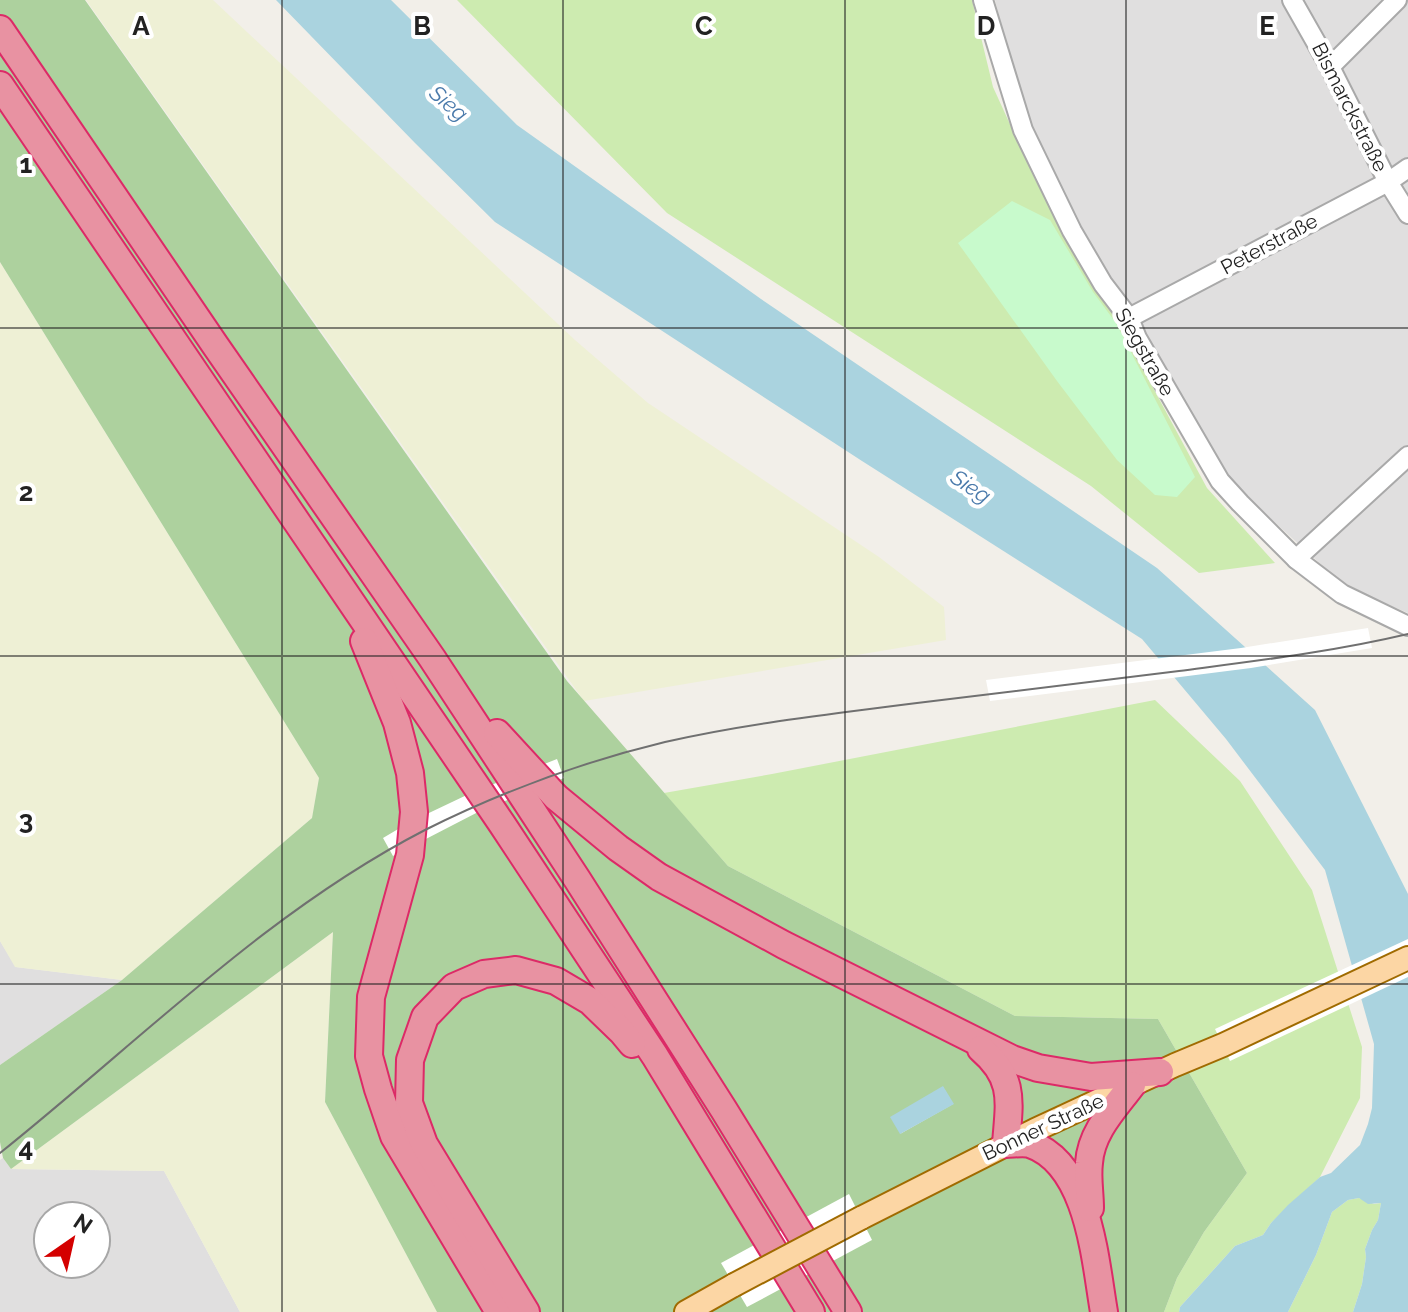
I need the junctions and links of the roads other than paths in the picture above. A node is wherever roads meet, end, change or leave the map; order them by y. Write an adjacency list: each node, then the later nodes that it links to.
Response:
1 (983, 0): 10 (street, Siegstraße)
2 (1292, 0): 5 (street, Bismarckstraße)
3 (1397, 0): 5 (street)
4 (0, 29): 15 (highway)
5 (1330, 67): 8 (street, Bismarckstraße)
6 (0, 85): 13 (highway)
7 (1408, 168): 8 (street, Peterstraße)
8 (1388, 182): 9 (street, Bismarckstraße); 10 (street, Peterstraße)
9 (1408, 214)
10 (1129, 318): 12 (street, Siegstraße)
11 (1408, 456): 12 (street)
12 (1296, 559): 14 (street, Siegstraße)
13 (338, 583): 21 (highway); 23 (highway)
14 (1408, 626)
15 (432, 658): 17 (highway); 27 (highway)
16 (1408, 958): 18 (main road, Bonner Straße)
17 (970, 1038): 18 (highway); 20 (highway)
18 (1160, 1072): 19 (main road, Bonner Straße)
19 (1132, 1085): 20 (main road, Bonner Straße); 22 (highway)
20 (1006, 1144): 22 (highway); 25 (main road, Bonner Straße, bridge)
21 (712, 1152): 24 (highway); 26 (highway)
22 (1092, 1243): 28 (highway)
23 (499, 1312)
24 (526, 1312)
25 (686, 1312)
26 (811, 1312)
27 (848, 1312)
28 (1104, 1312)

